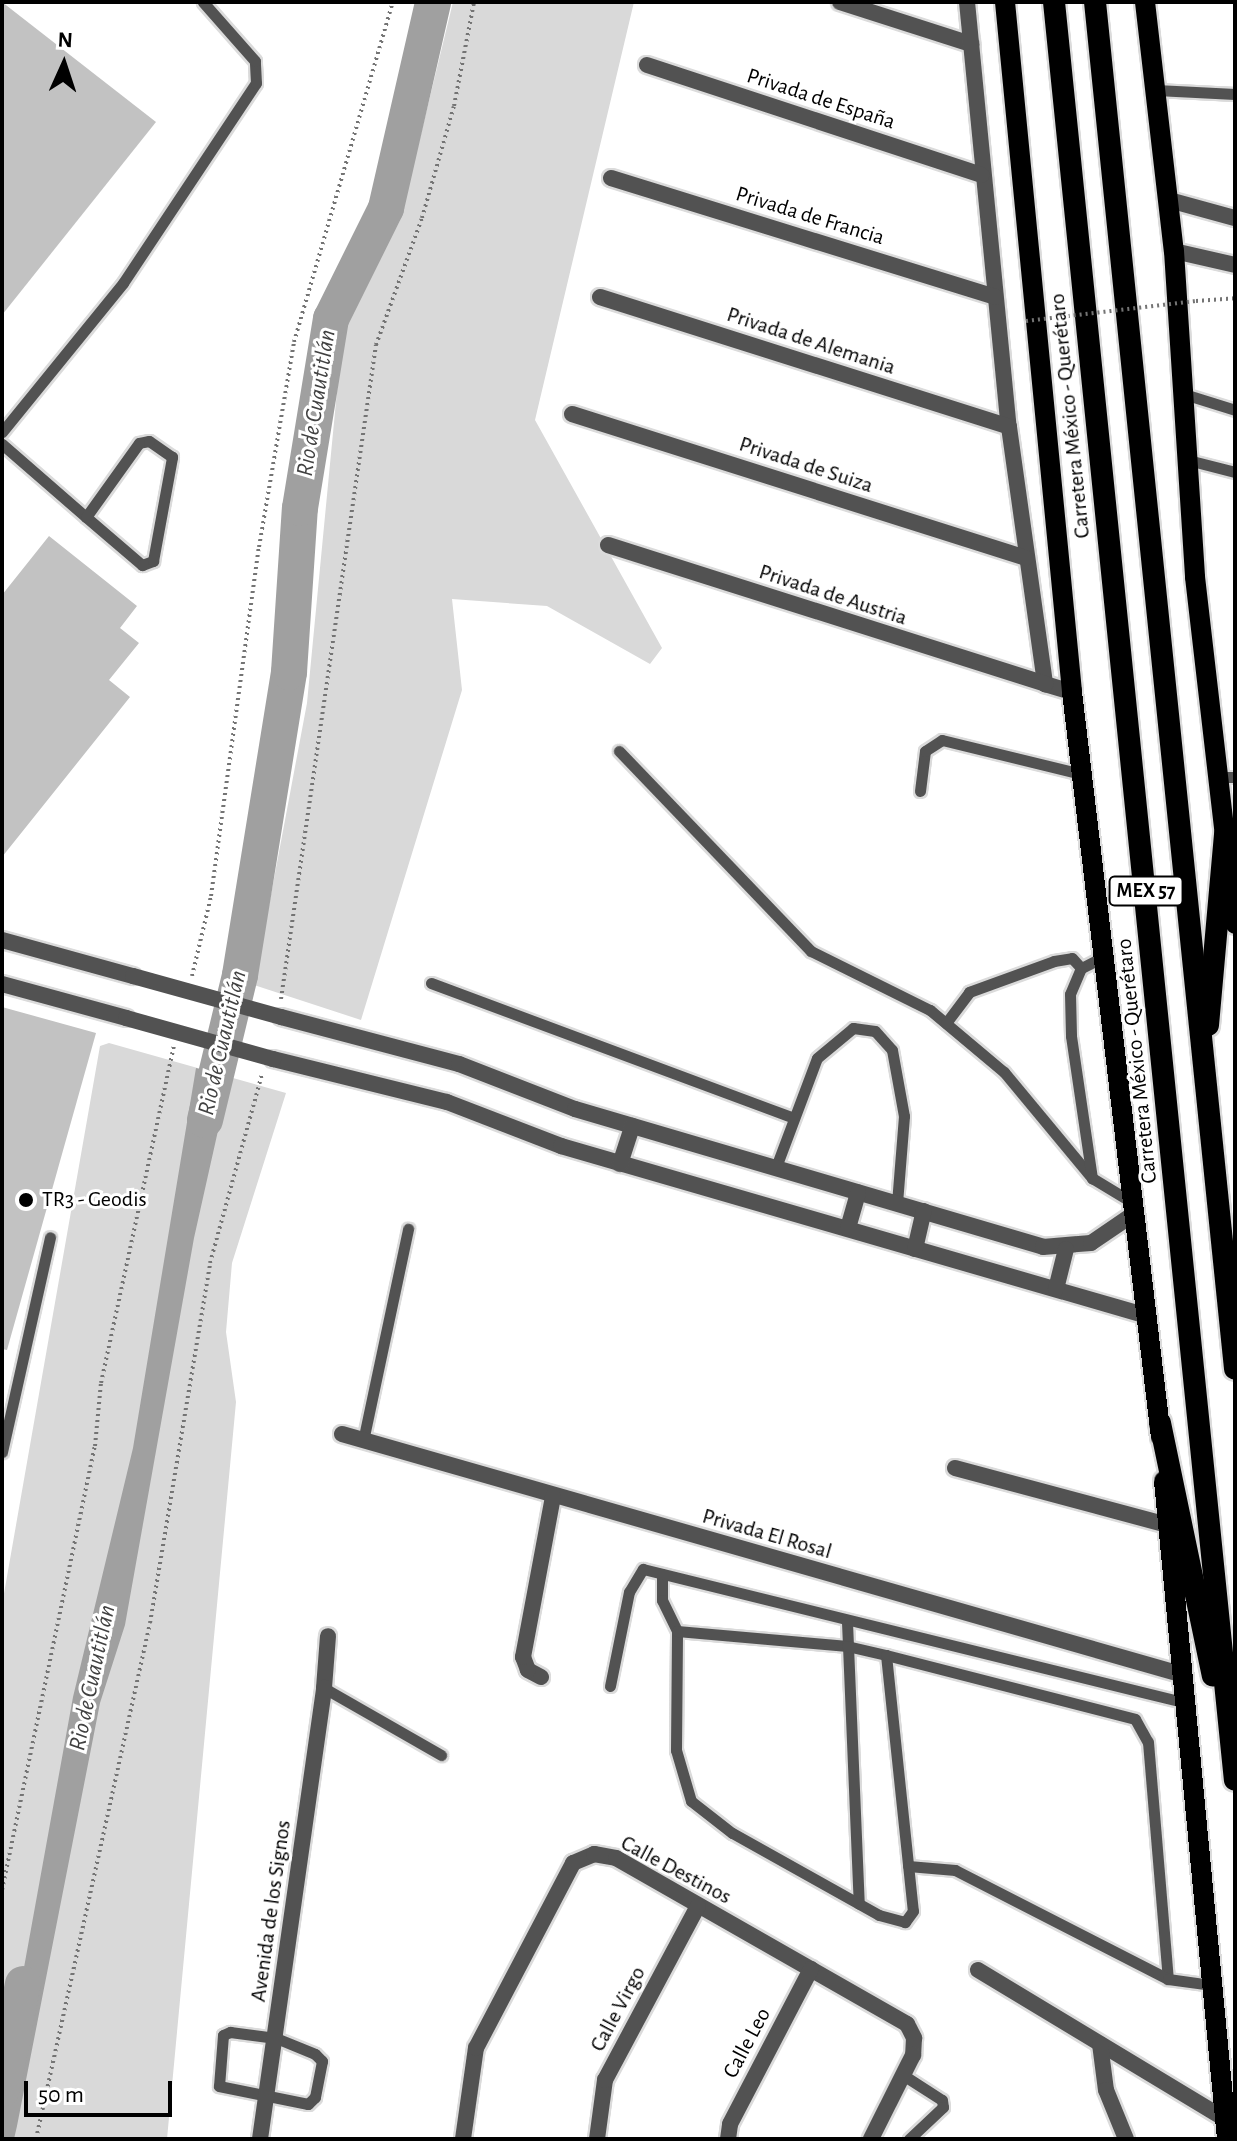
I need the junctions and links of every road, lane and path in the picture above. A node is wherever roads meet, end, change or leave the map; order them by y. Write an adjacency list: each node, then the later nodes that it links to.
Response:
1 (203, 2): 27 (lane)
2 (393, 2): 48 (path)
3 (840, 2): 9 (street)
4 (967, 2): 9 (street)
5 (1005, 2): 35 (main road)
6 (1054, 2): 88 (highway, Carretera México - Querétaro / MEX 57)
7 (1095, 2): 51 (highway, MEX 57)
8 (1145, 2): 11 (main road)
9 (971, 44): 13 (street)
10 (647, 65): 13 (street, Privada de España)
11 (1156, 90): 12 (lane); 15 (main road)
12 (1235, 94)
13 (981, 175): 20 (street)
14 (611, 178): 20 (street, Privada de Francia)
15 (1169, 200): 16 (street); 17 (main road)
16 (1235, 218)
17 (1174, 251): 18 (street); 23 (main road)
18 (1235, 265)
19 (600, 297): 26 (street, Privada de Alemania)
20 (995, 297): 26 (street)
21 (1235, 298): 22 (path, bridge)
22 (1026, 321)
23 (1184, 394): 24 (lane); 29 (main road)
24 (1235, 410)
25 (572, 414): 33 (street, Privada de Suiza)
26 (1009, 427): 33 (street)
27 (2, 432)
28 (2, 444): 31 (lane)
29 (1188, 460): 30 (lane); 38 (main road)
30 (1235, 472)
31 (86, 517): 31 (lane)
32 (608, 545): 34 (street, Privada de Austria)
33 (1026, 558): 34 (street)
34 (1045, 684): 35 (street, Privada de Austria)
35 (1072, 692): 37 (main road)
36 (619, 751): 49 (lane)
37 (1082, 774): 39 (lane); 44 (main road)
38 (1227, 777): 40 (main road)
39 (920, 791)
40 (1225, 834): 41 (main road); 51 (highway)
41 (1232, 873): 42 (main road)
42 (1235, 924)
43 (2, 940): 53 (street, bridge)
44 (1103, 957): 45 (lane); 59 (main road)
45 (1081, 968): 49 (lane); 56 (lane)
46 (431, 983): 52 (lane)
47 (2, 984): 54 (street, bridge)
48 (189, 986)
49 (946, 1023): 56 (lane)
50 (178, 1031): 90 (path)
51 (1204, 1066): 68 (highway, MEX 57)
52 (794, 1118): 55 (lane); 58 (lane)
53 (632, 1126): 54 (street); 55 (street)
54 (620, 1164): 61 (street)
55 (776, 1167): 57 (street)
56 (1092, 1178): 59 (lane)
57 (858, 1192): 58 (street); 61 (street)
58 (897, 1203): 60 (street)
59 (1131, 1208): 65 (street); 67 (main road)
60 (924, 1211): 64 (street); 65 (street)
61 (848, 1228): 64 (street)
62 (408, 1229): 71 (lane)
63 (50, 1237): 72 (lane)
64 (915, 1249): 66 (street)
65 (1066, 1249): 66 (street)
66 (1056, 1289): 67 (street)
67 (1144, 1315): 69 (main road)
68 (1235, 1369)
69 (1160, 1423): 75 (main road); 88 (highway)
70 (342, 1434): 71 (street, Privada El Rosal)
71 (363, 1441): 74 (street, Privada El Rosal)
72 (2, 1452)
73 (955, 1468): 75 (street)
74 (553, 1497): 82 (street, Privada El Rosal); 83 (street)
75 (1168, 1525): 82 (main road)
76 (662, 1574): 77 (lane); 78 (lane); 84 (lane)
77 (847, 1622): 80 (lane); 86 (lane)
78 (677, 1631): 80 (lane); 91 (lane)
79 (328, 1636): 85 (street, Avenida de los Signos)
80 (847, 1646): 81 (lane); 91 (lane)
81 (886, 1655): 89 (lane); 95 (lane)
82 (1180, 1674): 86 (main road)
83 (541, 1677)
84 (610, 1686)
85 (324, 1688): 87 (lane); 97 (street, Avenida de los Signos)
86 (1183, 1702): 96 (main road)
87 (441, 1755)
88 (1235, 1780)
89 (908, 1866): 91 (lane); 95 (lane)
90 (2, 1890)
91 (859, 1904)
92 (698, 1906): 93 (street, Calle Destinos); 103 (street, Calle Destinos); 104 (street, Calle Virgo)
93 (811, 1969): 99 (street, Calle Destinos); 105 (street, Calle Leo)
94 (978, 1970): 98 (street)
95 (1168, 1979): 96 (lane)
96 (1211, 1985): 101 (main road)
97 (276, 2038): 100 (street, Avenida de los Signos); 100 (lane); 100 (lane)
98 (1100, 2044): 101 (street); 108 (street)
99 (903, 2075): 106 (street, Calle Destinos); 107 (lane)
100 (266, 2096): 102 (street, Avenida de los Signos)
101 (1226, 2129)
102 (260, 2139)
103 (463, 2139)
104 (597, 2139)
105 (728, 2139)
106 (871, 2139)
107 (909, 2139)
108 (1126, 2139)

